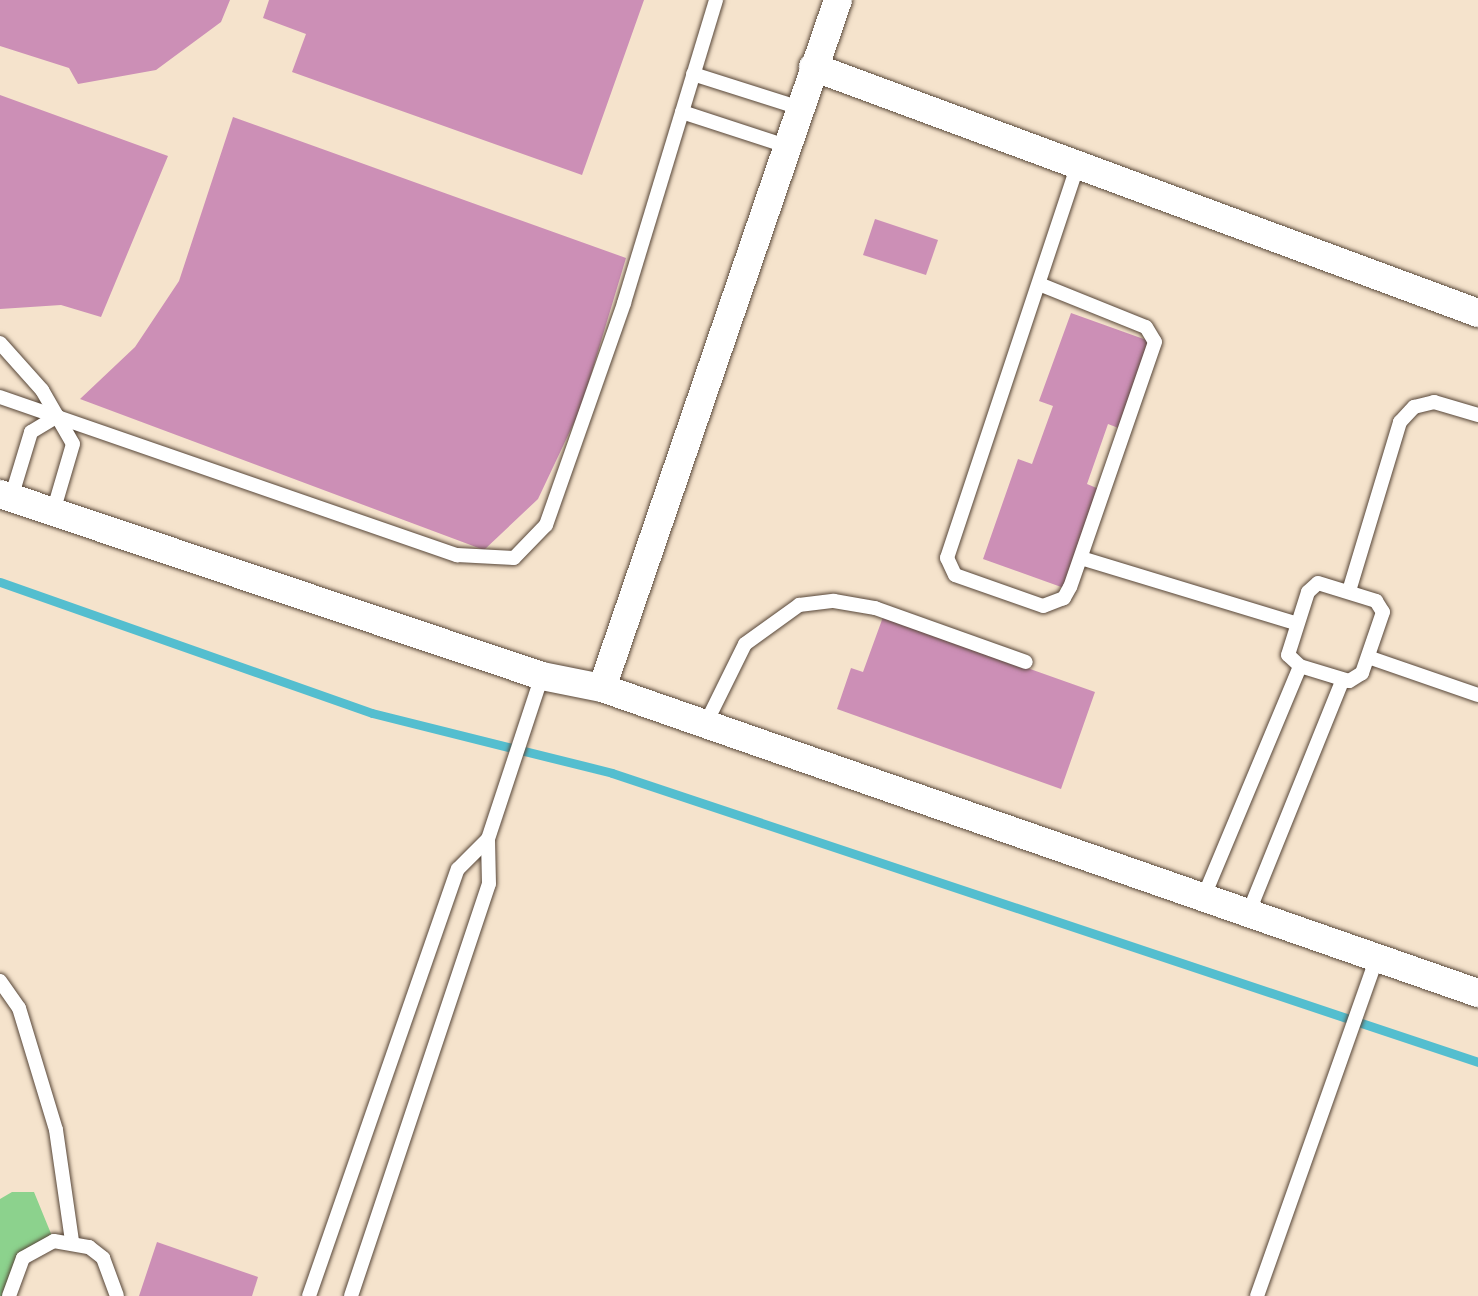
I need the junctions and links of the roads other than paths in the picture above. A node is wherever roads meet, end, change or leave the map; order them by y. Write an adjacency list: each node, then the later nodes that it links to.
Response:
1 (716, 0): 4 (lane)
2 (838, 0): 3 (street)
3 (813, 67): 5 (street); 8 (street)
4 (694, 74): 5 (lane); 6 (lane)
5 (797, 108): 7 (street)
6 (682, 112): 7 (lane); 14 (lane)
7 (783, 145): 25 (street)
8 (1078, 165): 9 (lane); 10 (street)
9 (1039, 284): 17 (lane); 17 (lane)
10 (1478, 313)
11 (0, 343): 14 (lane)
12 (0, 397): 14 (lane)
13 (1478, 415): 18 (lane)
14 (58, 416): 15 (lane); 16 (lane)
15 (5, 496): 16 (street)
16 (53, 512): 23 (street)
17 (1081, 558): 19 (lane)
18 (1350, 591): 19 (lane); 20 (lane)
19 (1295, 624): 22 (lane)
20 (1368, 657): 24 (lane); 26 (lane)
21 (1026, 662): 27 (lane)
22 (1300, 666): 24 (lane); 29 (lane)
23 (542, 676): 25 (street); 28 (lane)
24 (1342, 681): 30 (lane)
25 (602, 688): 27 (street)
26 (1478, 696)
27 (706, 723): 29 (street)
28 (488, 839): 37 (lane); 38 (lane)
29 (1204, 896): 30 (street)
30 (1248, 914): 31 (street)
31 (1378, 956): 33 (street); 39 (lane)
32 (0, 981): 34 (lane)
33 (1478, 993)
34 (72, 1242): 35 (lane); 36 (lane)
35 (10, 1296)
36 (117, 1296)
37 (309, 1296)
38 (351, 1296)
39 (1256, 1296)

